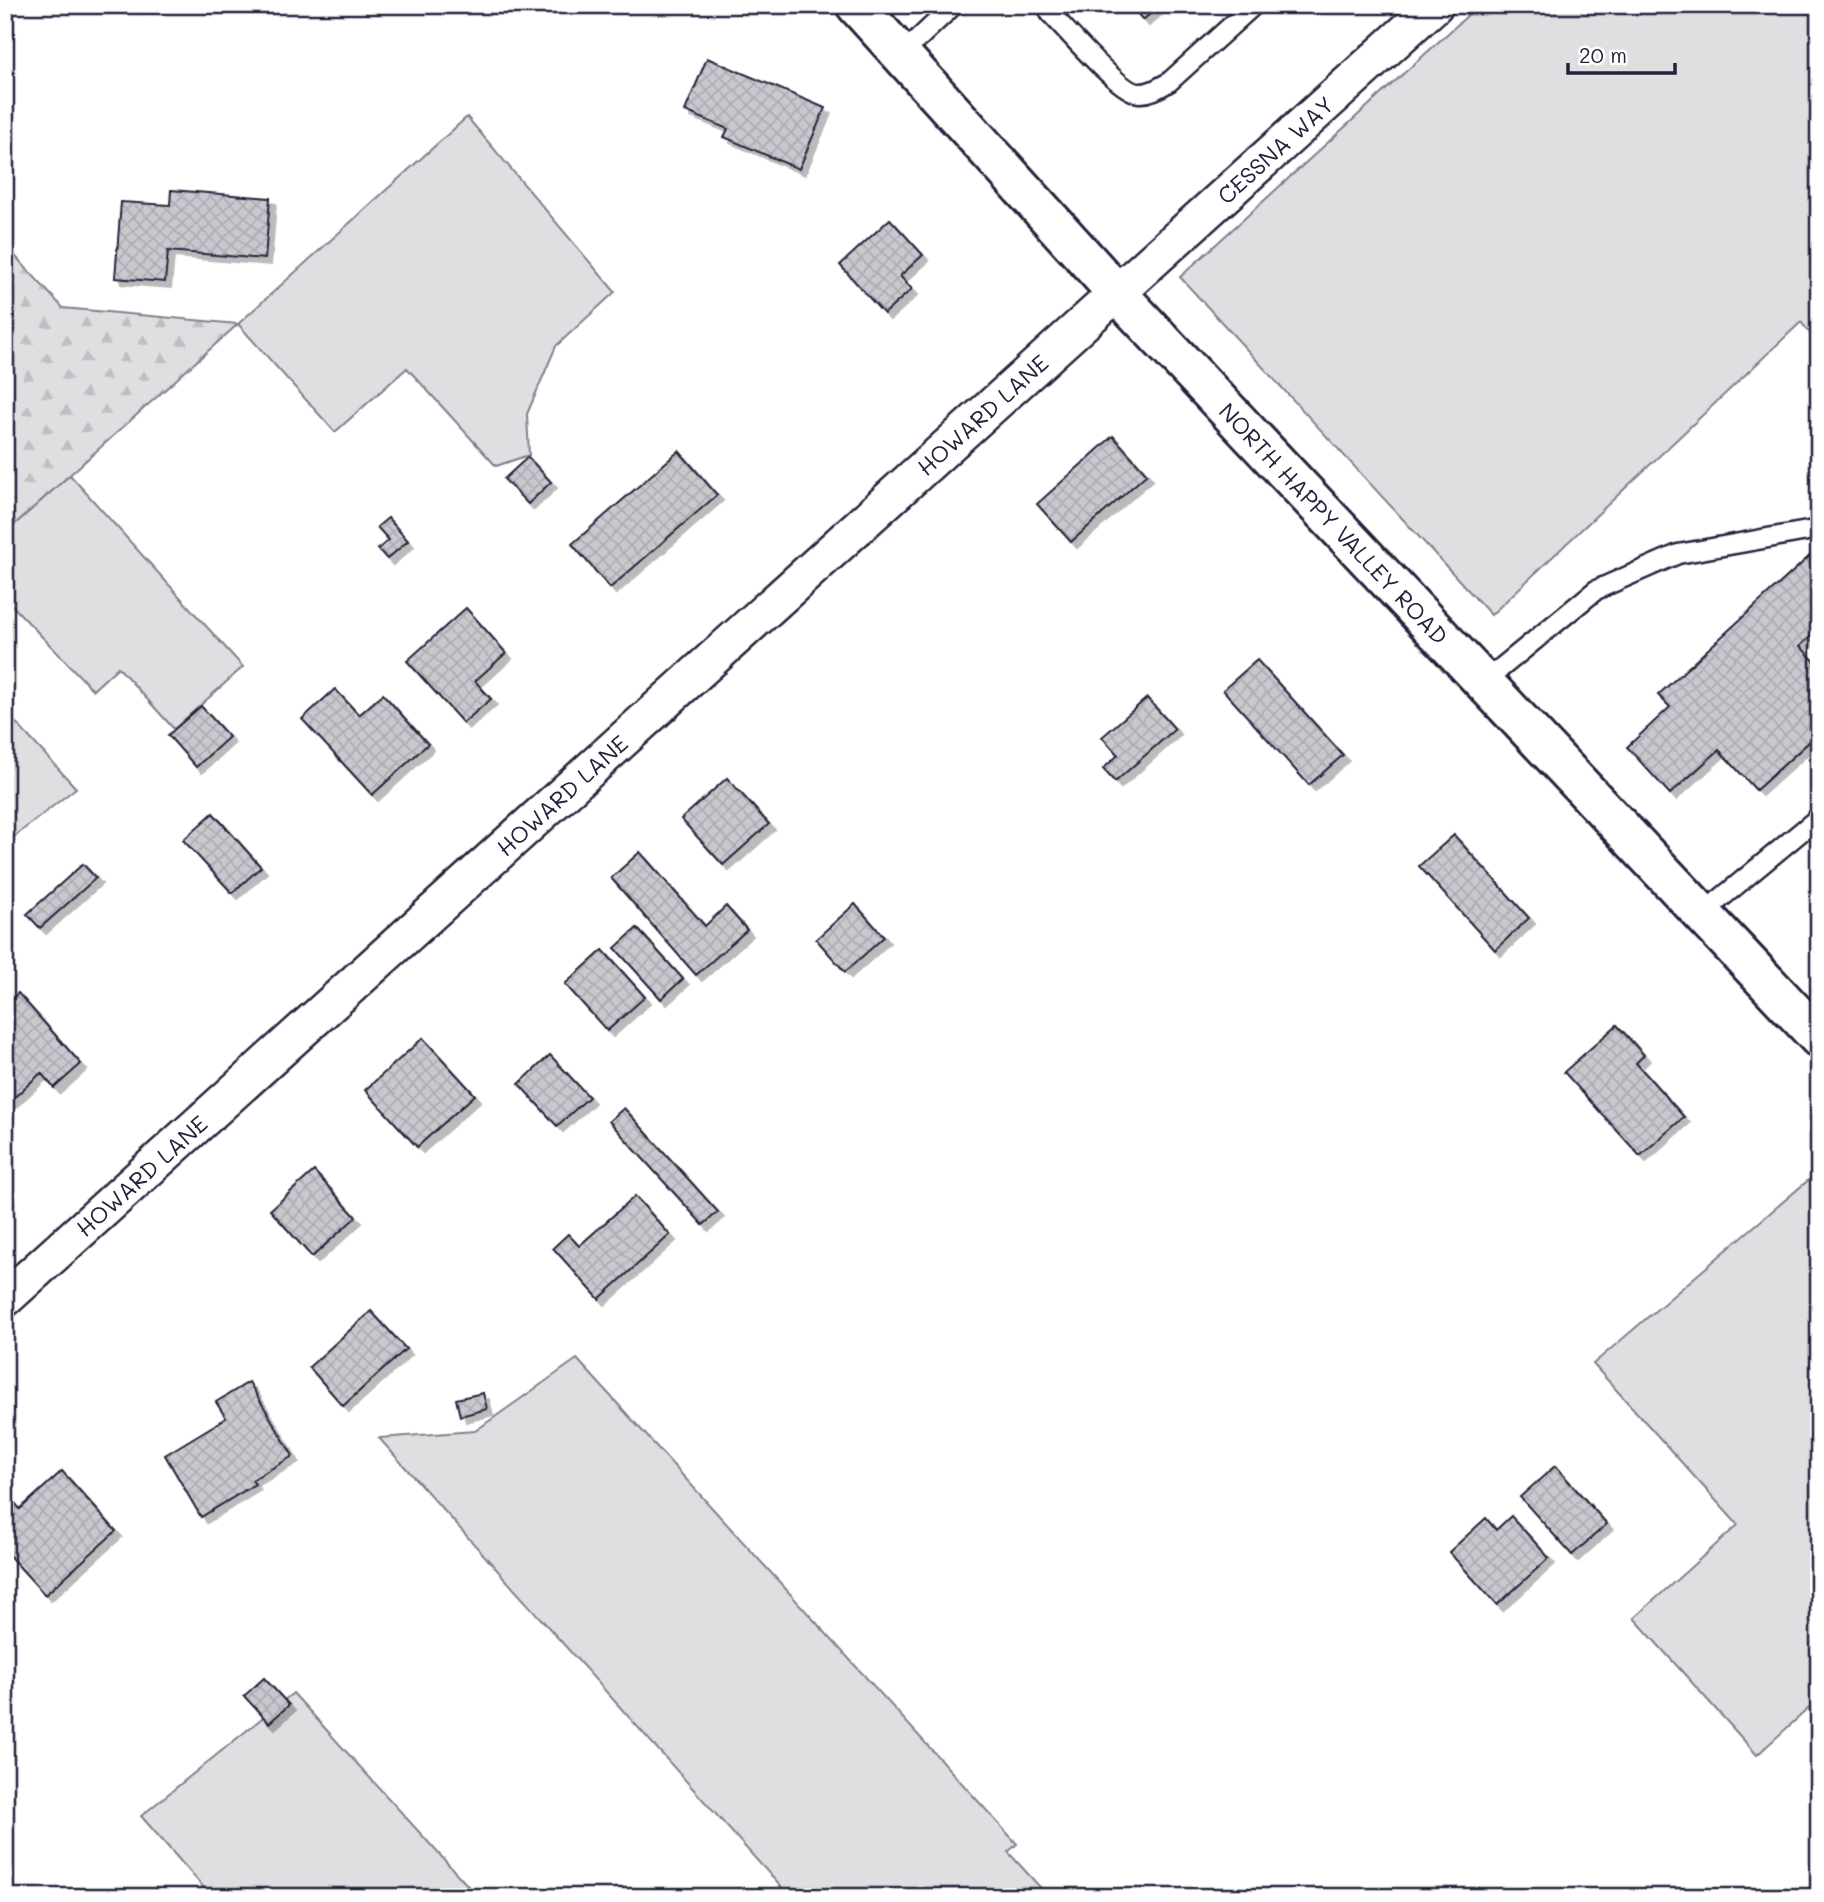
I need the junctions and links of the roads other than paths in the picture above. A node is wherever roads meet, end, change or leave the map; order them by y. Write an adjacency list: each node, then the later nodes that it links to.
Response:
1 (856, 5): 6 (main road, NORTH HAPPY VALLEY ROAD)
2 (954, 5): 6 (lane)
3 (1254, 5): 5 (lane)
4 (1420, 10): 7 (street, CESSNA WAY)
5 (1050, 13)
6 (901, 55): 7 (main road, NORTH HAPPY VALLEY ROAD)
7 (1116, 292): 9 (main road, NORTH HAPPY VALLEY ROAD); 13 (street, HOWARD LANE)
8 (1819, 529): 9 (lane)
9 (1485, 681): 11 (main road, NORTH HAPPY VALLEY ROAD)
10 (1819, 817): 11 (lane)
11 (1703, 913): 12 (main road, NORTH HAPPY VALLEY ROAD)
12 (1819, 1038)
13 (5, 1298)

